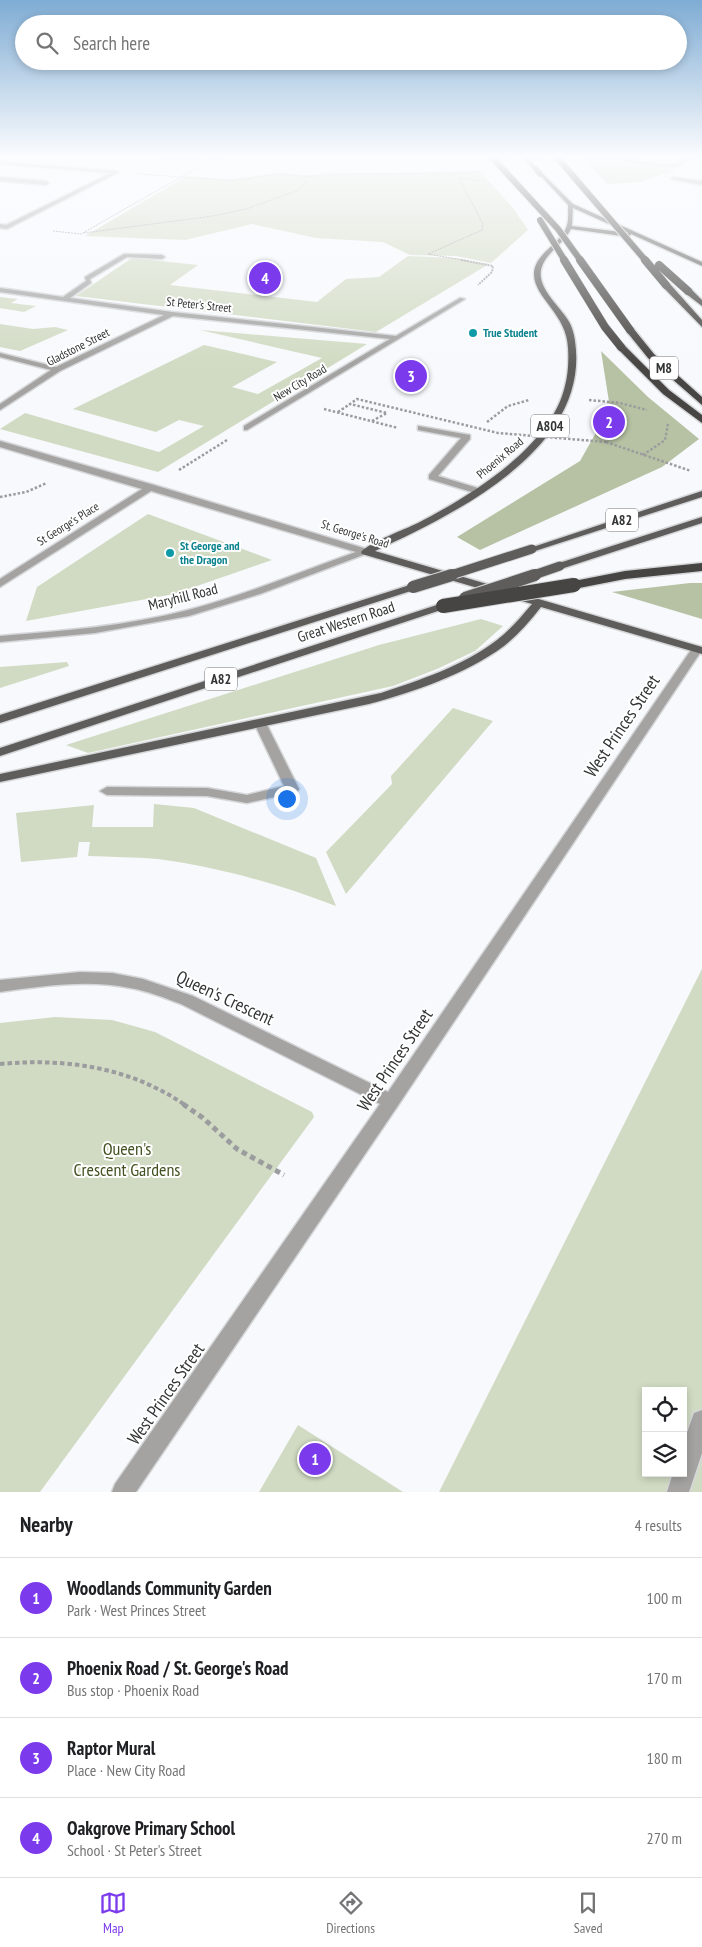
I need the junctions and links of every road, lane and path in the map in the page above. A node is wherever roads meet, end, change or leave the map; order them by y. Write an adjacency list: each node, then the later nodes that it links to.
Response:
1 (12, 225): 12 (street)
2 (97, 225): 14 (path)
3 (150, 225): 14 (path)
4 (484, 225): 20 (path)
5 (544, 225): 36 (highway, bridge)
6 (552, 225): 30 (highway, M8, bridge)
7 (615, 225): 15 (main road)
8 (616, 225): 23 (highway, bridge)
9 (618, 225): 21 (highway, bridge)
10 (0, 226): 12 (street)
11 (569, 226): 15 (main road); 44 (main road, Phoenix Road / A804)
12 (7, 227): 13 (street); 14 (path)
13 (2, 234)
14 (81, 234)
15 (643, 237): 17 (main road)
16 (162, 257): 19 (street)
17 (702, 264)
18 (0, 290): 19 (street, St Peter's Street)
19 (64, 299): 22 (street, St Peter's Street)
20 (462, 299): 24 (street, New City Road)
21 (702, 304)
22 (172, 314): 24 (street, St Peter's Street); 26 (street, Gladstone Street)
23 (702, 325)
24 (396, 338): 28 (street, New City Road)
25 (0, 354): 26 (street)
26 (56, 369): 32 (street, Gladstone Street)
27 (529, 400): 39 (path)
28 (292, 401): 34 (path); 37 (street, New City Road)
29 (608, 402): 33 (path)
30 (702, 402)
31 (350, 404): 34 (path); 34 (path, bridge); 39 (path, bridge)
32 (0, 408)
33 (648, 410)
34 (337, 412)
35 (662, 419): 41 (path)
36 (702, 420)
37 (247, 428): 43 (path)
38 (421, 428): 44 (street)
39 (478, 429): 41 (path, bridge)
40 (0, 444): 43 (street, St. George's Road)
41 (643, 454): 42 (path)
42 (694, 472)
43 (151, 487): 47 (street, St. George's Road); 49 (street, St George's Place)
44 (478, 491): 47 (main road, Phoenix Road / A804)
45 (702, 494): 54 (main road, Great Western Road / A82, bridge)
46 (702, 520): 51 (main road, Great Western Road / A82, bridge)
47 (366, 552): 50 (main road, St. George's Road); 52 (street, Maryhill Road)
48 (702, 567): 51 (highway, bridge)
49 (0, 584)
50 (539, 603): 53 (main road, St. George's Road); 55 (main road)
51 (443, 606): 56 (main road, Great Western Road / A82)
52 (0, 639)
53 (699, 650): 61 (street, West Princes Street)
54 (0, 718)
55 (260, 723): 57 (main road); 58 (street)
56 (0, 752)
57 (0, 778)
58 (107, 791)
59 (0, 986): 61 (street, Queen's Crescent)
60 (0, 1064): 62 (path)
61 (391, 1102): 64 (street, West Princes Street)
62 (284, 1175)
63 (702, 1421): 65 (street)
64 (123, 1492)
65 (678, 1492)

